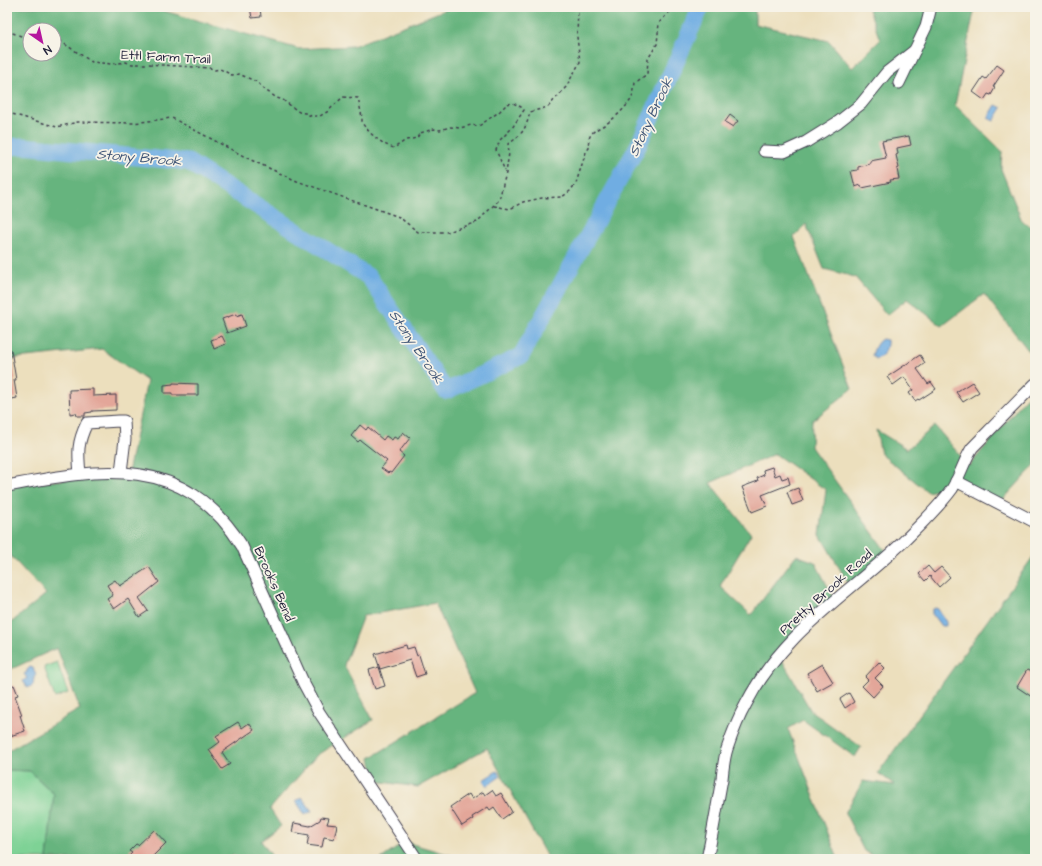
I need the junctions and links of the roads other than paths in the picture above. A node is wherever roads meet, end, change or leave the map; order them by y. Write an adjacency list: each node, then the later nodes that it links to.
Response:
1 (931, 7): 2 (street)
2 (915, 50): 3 (street); 4 (street)
3 (899, 83)
4 (764, 152)
5 (1035, 384): 8 (street, Pretty Brook Road)
6 (121, 472): 7 (street, Brooks Bend); 7 (street); 11 (street, Brooks Bend)
7 (80, 474): 9 (street, Brooks Bend)
8 (956, 481): 10 (street); 12 (street, Pretty Brook Road)
9 (7, 486)
10 (1035, 522)
11 (416, 859)
12 (707, 859)

